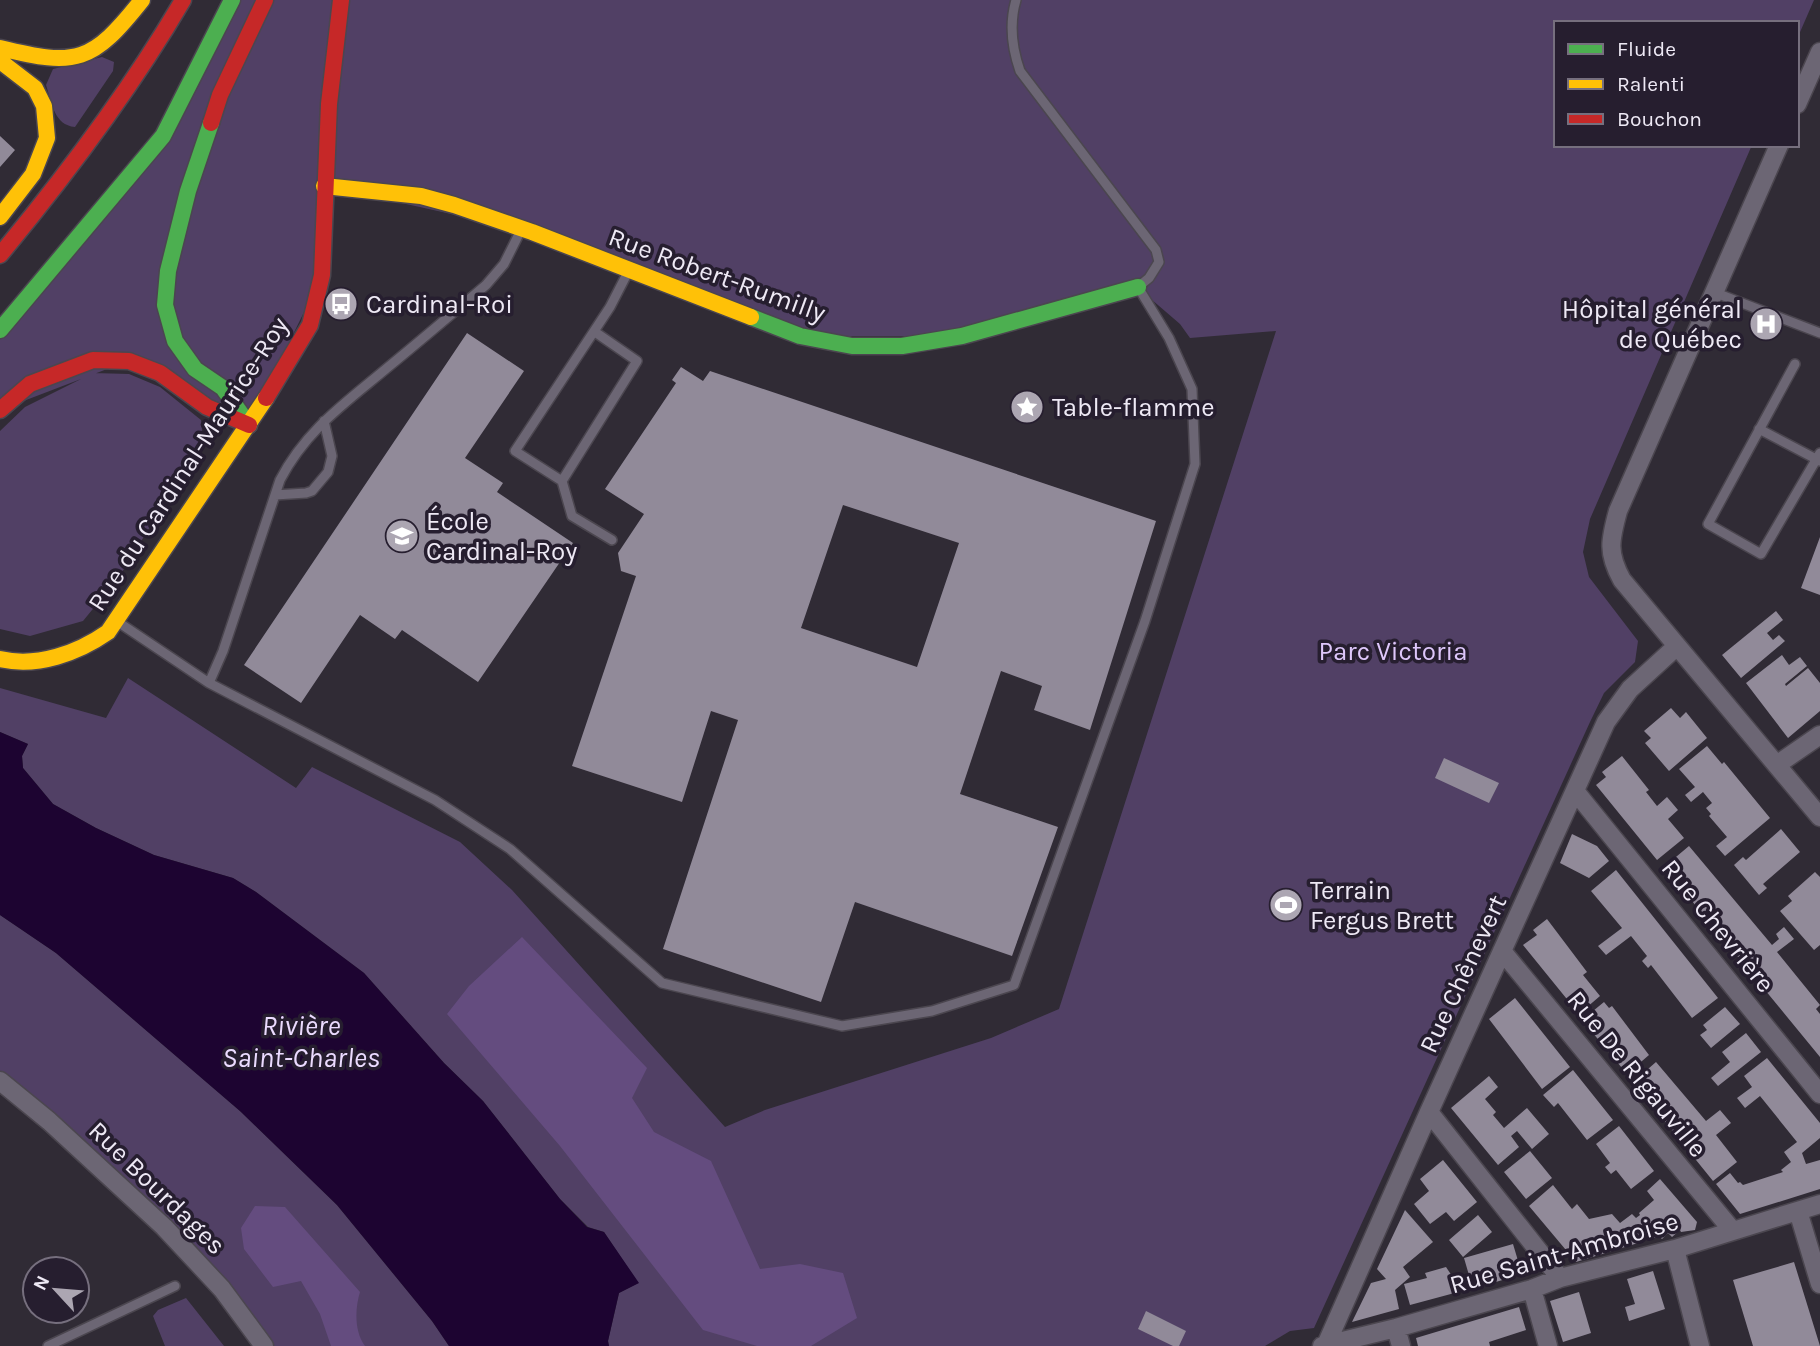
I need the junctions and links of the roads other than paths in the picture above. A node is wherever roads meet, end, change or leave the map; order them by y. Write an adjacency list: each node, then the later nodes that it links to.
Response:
1 (142, 0): 7 (main road)
2 (183, 0): 15 (main road)
3 (232, 0): 19 (main road)
4 (265, 0): 25 (main road)
5 (341, 0): 12 (main road, Rue du Cardinal-Maurice-Roy)
6 (1016, 0): 17 (lane)
7 (0, 48)
8 (1820, 51): 10 (street)
9 (0, 61): 13 (main road)
10 (1799, 99)
11 (1779, 147): 18 (street)
12 (324, 186): 14 (main road, Rue Robert-Rumilly); 25 (main road, Rue du Cardinal-Maurice-Roy)
13 (0, 217)
14 (522, 228): 16 (main road, Rue Robert-Rumilly); 24 (lane)
15 (0, 256)
16 (629, 270): 17 (main road, Rue Robert-Rumilly); 20 (lane)
17 (1138, 287): 34 (lane)
18 (1716, 293): 21 (lane); 32 (street)
19 (0, 330)
20 (595, 332): 28 (lane); 28 (lane)
21 (1820, 333)
22 (1795, 364): 26 (lane)
23 (0, 410): 25 (main road)
24 (324, 421): 29 (lane); 29 (lane)
25 (249, 425): 31 (main road, Rue du Cardinal-Maurice-Roy)
26 (1759, 429): 27 (lane); 27 (lane)
27 (1819, 458)
28 (562, 481): 30 (lane)
29 (275, 495): 34 (lane)
30 (612, 540)
31 (116, 620): 33 (main road, Rue du Cardinal-Maurice-Roy); 34 (lane)
32 (1677, 646): 36 (street); 37 (street, Rue Chênevert)
33 (0, 659)
34 (209, 682)
35 (1820, 735): 36 (street)
36 (1778, 764): 38 (street)
37 (1575, 791): 39 (street, Rue Chênevert); 41 (street, Rue Chevrière)
38 (1820, 817)
39 (1502, 951): 42 (street, Rue Chênevert); 45 (street, Rue De Rigauville)
40 (0, 1081): 54 (street, Rue Bourdages)
41 (1820, 1094)
42 (1429, 1112): 47 (street); 52 (street, Rue Chênevert)
43 (1820, 1204): 44 (street, Rue Saint-Ambroise)
44 (1798, 1211): 45 (street, Rue Saint-Ambroise); 48 (street)
45 (1732, 1230): 46 (street, Rue Saint-Ambroise)
46 (1675, 1249): 47 (street, Rue Saint-Ambroise); 57 (street)
47 (1560, 1278): 50 (street, Rue Saint-Ambroise)
48 (1820, 1284)
49 (175, 1286): 53 (lane)
50 (1532, 1289): 51 (street, Rue Saint-Ambroise); 56 (street)
51 (1396, 1328): 52 (street, Rue Saint-Ambroise); 55 (street)
52 (1324, 1345)
53 (48, 1346)
54 (264, 1346)
55 (1401, 1346)
56 (1548, 1346)
57 (1700, 1346)

